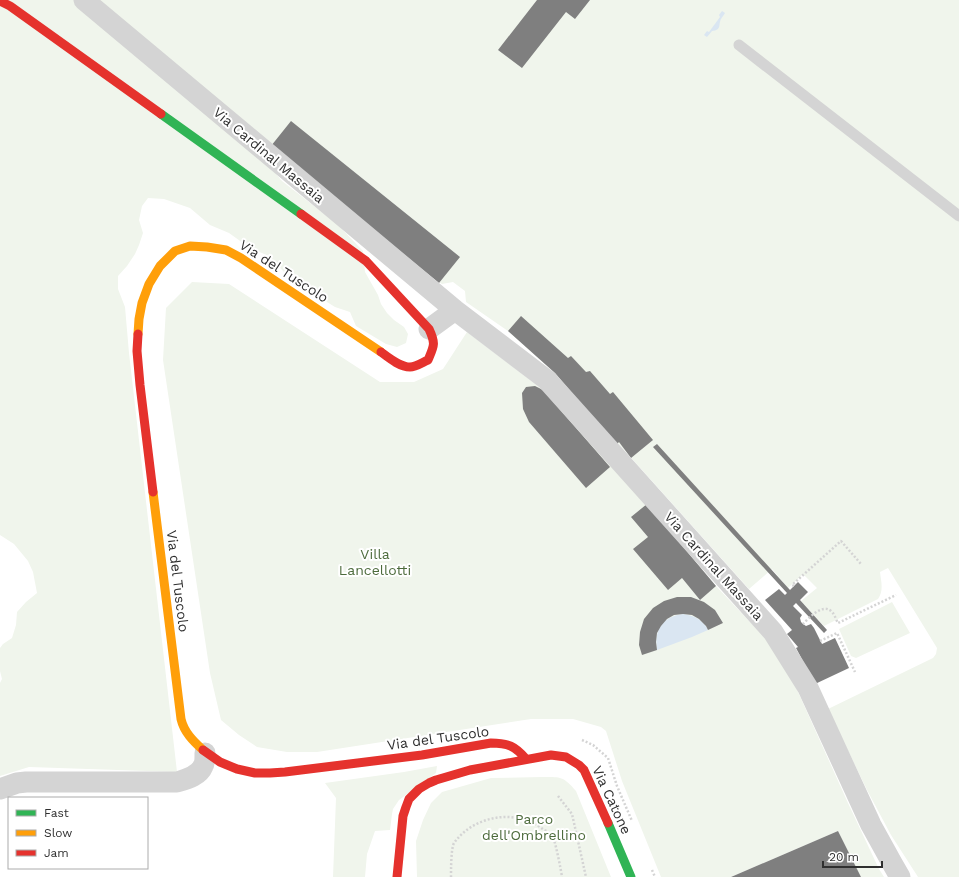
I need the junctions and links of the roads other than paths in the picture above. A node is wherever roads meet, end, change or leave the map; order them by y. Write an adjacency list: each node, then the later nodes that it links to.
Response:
1 (84, 0): 5 (street, Via Cardinal Massaia)
2 (0, 1): 6 (street)
3 (739, 45): 4 (lane)
4 (959, 216)
5 (455, 310): 6 (street); 12 (street, Via Cardinal Massaia)
6 (429, 329): 7 (street, Via del Tuscolo)
7 (205, 753): 8 (street, Via del Tuscolo); 9 (street)
8 (526, 759): 10 (street, Via Catone); 11 (street, Via Catone)
9 (0, 790)
10 (397, 877)
11 (631, 877)
12 (900, 877)

